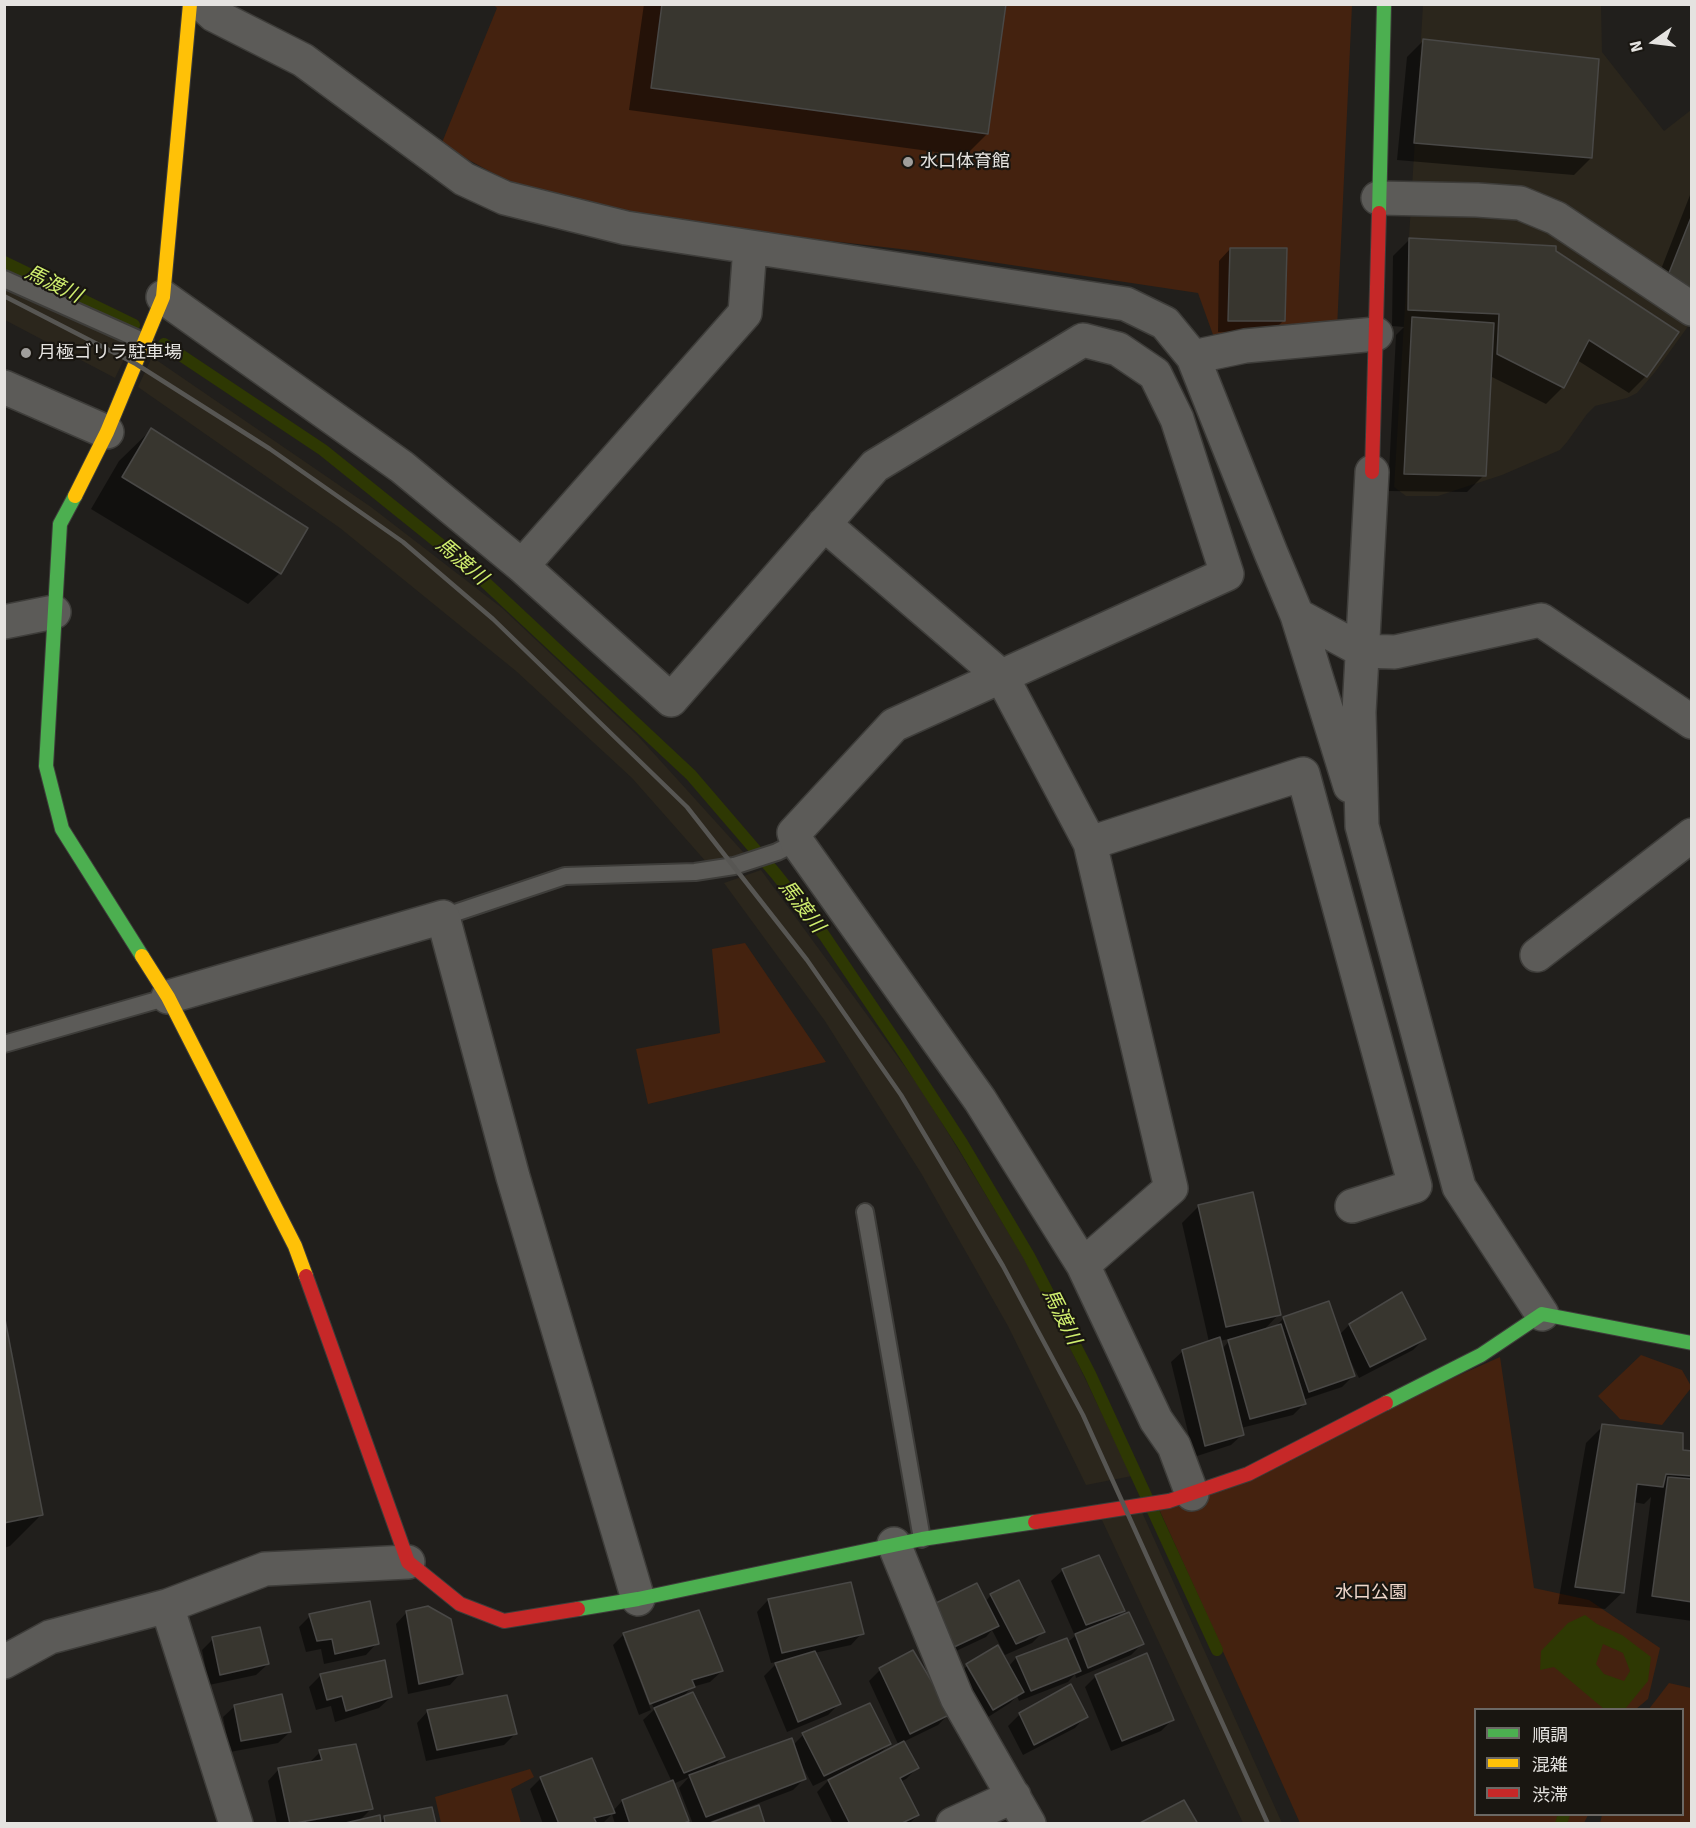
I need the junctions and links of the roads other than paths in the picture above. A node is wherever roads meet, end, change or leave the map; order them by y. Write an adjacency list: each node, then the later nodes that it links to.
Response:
1 (190, 4): 7 (street)
2 (202, 4): 5 (street)
3 (1384, 4): 4 (street)
4 (1378, 198): 8 (street); 9 (street)
5 (750, 247): 11 (street); 16 (street)
6 (4, 279): 10 (lane)
7 (163, 297): 10 (street); 16 (street)
8 (1692, 309)
9 (1376, 334): 11 (street); 14 (street)
10 (144, 342): 13 (street)
11 (1193, 357): 18 (street)
12 (4, 387): 13 (street)
13 (107, 432): 17 (street)
14 (1372, 472): 20 (street)
15 (824, 524): 16 (street); 21 (street); 21 (street)
16 (522, 566)
17 (54, 612): 19 (street); 29 (street)
18 (1297, 615): 20 (street); 23 (street)
19 (4, 622)
20 (1362, 651): 22 (street); 23 (street)
21 (1002, 677): 25 (street); 26 (street)
22 (1692, 722)
23 (1362, 826): 34 (street)
24 (1692, 835): 28 (street)
25 (1090, 843): 31 (street); 33 (street)
26 (787, 847): 27 (lane); 33 (street)
27 (443, 917): 29 (street); 39 (street)
28 (1537, 955)
29 (168, 997): 30 (lane); 38 (street)
30 (4, 1044)
31 (1352, 1206)
32 (865, 1212): 37 (lane)
33 (1083, 1265): 36 (street)
34 (1542, 1314): 35 (street); 36 (street)
35 (1692, 1343)
36 (1181, 1498): 37 (street)
37 (908, 1541): 39 (street); 42 (street)
38 (408, 1562): 39 (street); 40 (street)
39 (638, 1599)
40 (167, 1606): 41 (street); 43 (street)
41 (4, 1662)
42 (1022, 1810): 44 (street)
43 (236, 1824)
44 (953, 1824)

